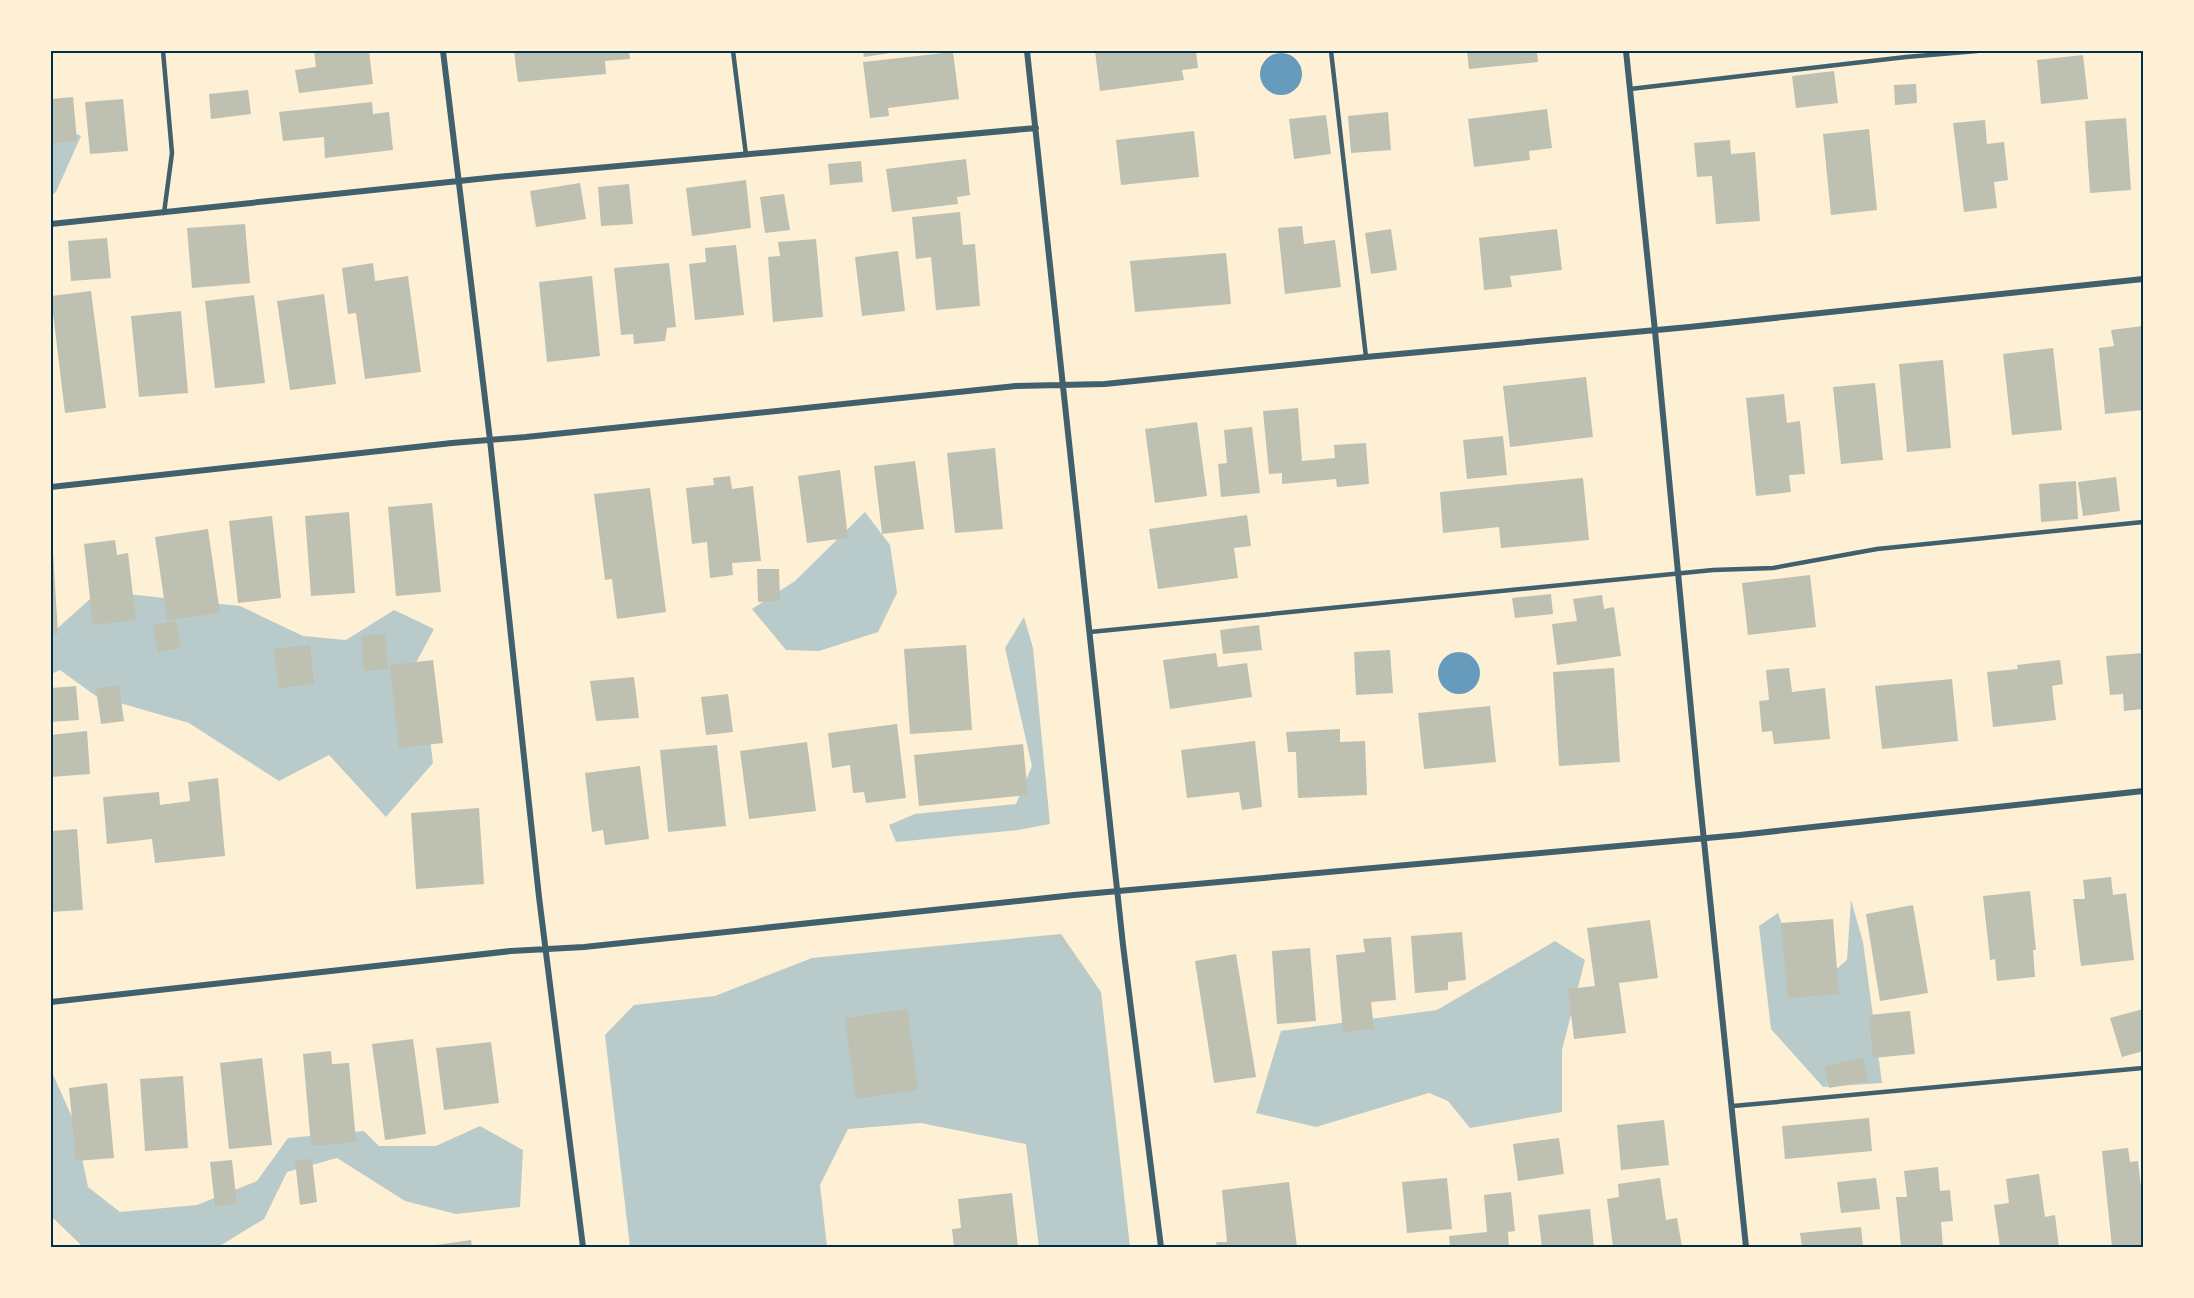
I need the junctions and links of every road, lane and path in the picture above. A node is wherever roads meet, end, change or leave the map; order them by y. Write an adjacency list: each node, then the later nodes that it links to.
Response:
1 (163, 51): 13 (lane)
2 (443, 51): 12 (street)
3 (733, 51): 11 (lane)
4 (1027, 51): 10 (street)
5 (1331, 51): 17 (lane)
6 (1626, 51): 9 (street)
7 (1977, 51): 8 (lane)
8 (1906, 54): 9 (lane)
9 (1630, 89): 16 (street)
10 (1036, 128): 11 (street); 18 (street)
11 (746, 155): 12 (street)
12 (458, 182): 13 (street); 19 (street)
13 (164, 213): 14 (street)
14 (51, 224)
15 (2143, 279): 16 (street)
16 (1655, 331): 17 (street); 22 (street)
17 (1366, 357): 18 (street)
18 (1062, 384): 19 (street); 23 (street)
19 (490, 440): 20 (street); 27 (street)
20 (51, 487)
21 (2143, 522): 22 (lane)
22 (1678, 573): 23 (lane); 25 (street)
23 (1090, 632): 26 (street)
24 (2143, 791): 25 (street)
25 (1705, 837): 26 (street); 30 (street)
26 (1117, 892): 27 (street); 32 (street)
27 (546, 949): 28 (street); 31 (street)
28 (51, 1002)
29 (2143, 1068): 30 (lane)
30 (1732, 1106): 33 (street)
31 (582, 1247)
32 (1161, 1247)
33 (1746, 1247)

